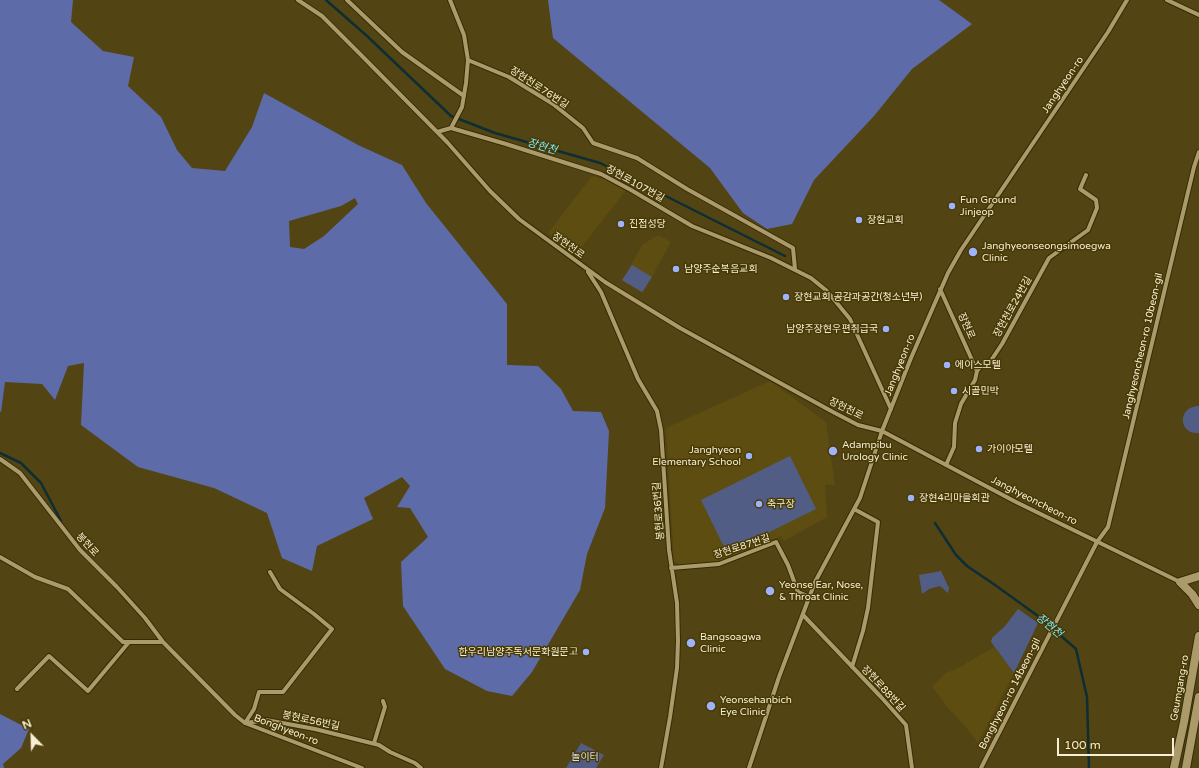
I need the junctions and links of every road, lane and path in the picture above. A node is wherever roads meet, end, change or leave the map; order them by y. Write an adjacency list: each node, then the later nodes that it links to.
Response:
1 (298, 0): 10 (street, 장현천로)
2 (347, 0): 8 (street)
3 (450, 0): 7 (street)
4 (1127, 0): 17 (street, Janghyeon-ro)
5 (1167, 0): 6 (street)
6 (1199, 15)
7 (468, 60): 8 (street); 11 (street, 장현천로76번길)
8 (464, 96): 9 (street)
9 (452, 126): 10 (street); 15 (street, 장현로107번길)
10 (437, 132): 14 (street, 장현천로)
11 (593, 143): 15 (street, 장현로107번길)
12 (1199, 152): 25 (street, Janghyeoncheon-ro 10beon-gil)
13 (1086, 175): 19 (street, 장현천로24번길)
14 (586, 269): 16 (street, 장현천로); 18 (street, 봉현로36번길)
15 (795, 269): 20 (street, 장현로107번길)
16 (605, 282): 18 (street); 21 (street, 장현천로)
17 (940, 289): 19 (street, 장현로); 20 (street, Janghyeon-ro)
18 (599, 290): 27 (street, 봉현로36번길)
19 (977, 371): 23 (street, 장현천로24번길)
20 (891, 409): 21 (street, Janghyeon-ro)
21 (882, 431): 23 (street, Janghyeoncheon-ro); 24 (street, Janghyeon-ro)
22 (0, 460): 36 (street, 봉현로)
23 (946, 465): 25 (street, Janghyeoncheon-ro)
24 (854, 509): 31 (street, Janghyeon-ro); 37 (street, 장현로88번길)
25 (1097, 542): 30 (street, Janghyeoncheon-ro); 48 (street, Bonghyeon-ro 14beon-gil)
26 (0, 557): 35 (street)
27 (671, 568): 31 (street, 장현로87번길); 45 (street, 봉현로36번길)
28 (270, 572): 41 (street)
29 (1199, 576): 30 (main road)
30 (1180, 582): 32 (main road)
31 (810, 596): 33 (street, Janghyeon-ro)
32 (1199, 606)
33 (803, 615): 37 (street, 장현로88번길); 46 (street, Janghyeon-ro)
34 (1199, 636): 49 (main road, Geumgang-ro)
35 (130, 642): 36 (street); 38 (street)
36 (163, 642): 41 (street, Bonghyeon-ro)
37 (852, 668): 47 (street, 장현로88번길)
38 (17, 689)
39 (1199, 697): 50 (main road, Geumgang-ro)
40 (384, 701): 42 (street)
41 (245, 723): 42 (street, 봉현로56번길); 43 (street, Bonghyeon-ro)
42 (374, 743): 44 (street, 봉현로56번길)
43 (362, 768)
44 (421, 768)
45 (661, 768)
46 (749, 768)
47 (912, 768)
48 (981, 768)
49 (1174, 768)
50 (1186, 768)

